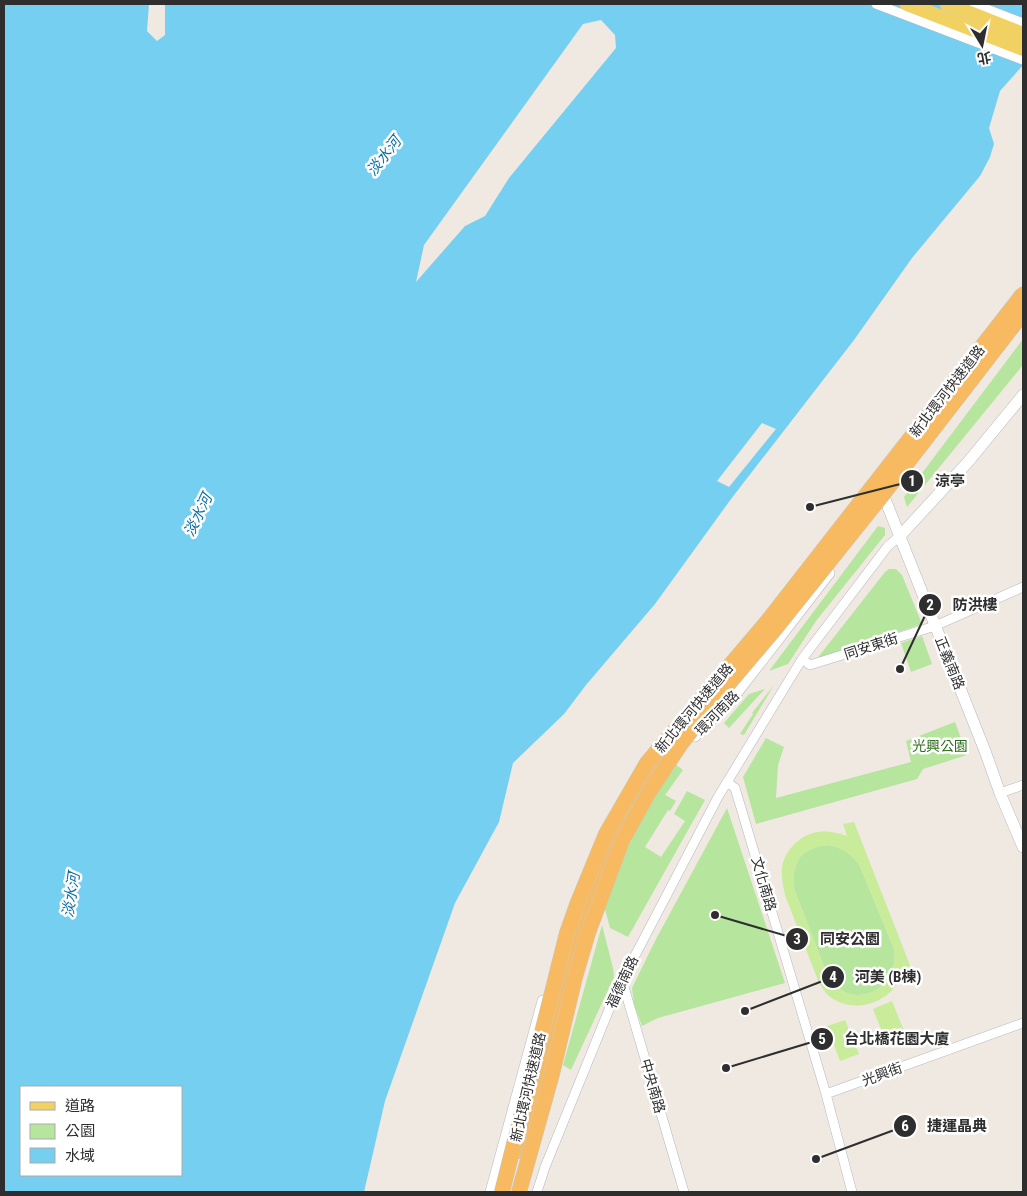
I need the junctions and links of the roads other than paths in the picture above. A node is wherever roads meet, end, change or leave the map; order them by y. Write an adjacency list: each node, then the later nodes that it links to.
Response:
1 (876, 4): 8 (street)
2 (907, 4): 7 (main road)
3 (947, 4): 6 (main road)
4 (974, 4): 5 (street)
5 (1023, 23)
6 (1023, 34)
7 (1023, 49)
8 (1023, 60)
9 (1023, 294): 13 (street); 19 (highway, 新北環河快速道路, bridge)
10 (1023, 314): 31 (highway, 新北環河快速道路, bridge)
11 (1023, 320): 14 (street, 環河南路)
12 (1023, 395): 15 (street)
13 (877, 479): 14 (street, 正義南路); 27 (street)
14 (885, 499): 15 (street, 正義南路); 30 (street, 環河南路)
15 (900, 536): 17 (street, 正義南路); 18 (street, 福德南路)
16 (1023, 587): 17 (street, 同安東街)
17 (936, 626): 18 (street, 同安東街); 22 (street, 正義南路)
18 (802, 659): 20 (street, 福德南路)
19 (733, 662): 28 (highway, 新北環河快速道路, bridge); 29 (highway, bridge)
20 (727, 782): 24 (street, 福德南路); 26 (street, 文化南路)
21 (1023, 785): 22 (street)
22 (1000, 793): 23 (street, 正義南路)
23 (1023, 847)
24 (622, 980): 32 (street, 福德南路); 33 (street, 中央南路)
25 (1023, 1022): 26 (street, 光興街)
26 (826, 1094): 34 (street, 文化南路)
27 (491, 1192)
28 (502, 1192)
29 (507, 1192)
30 (513, 1192)
31 (519, 1192)
32 (537, 1192)
33 (684, 1192)
34 (852, 1192)

